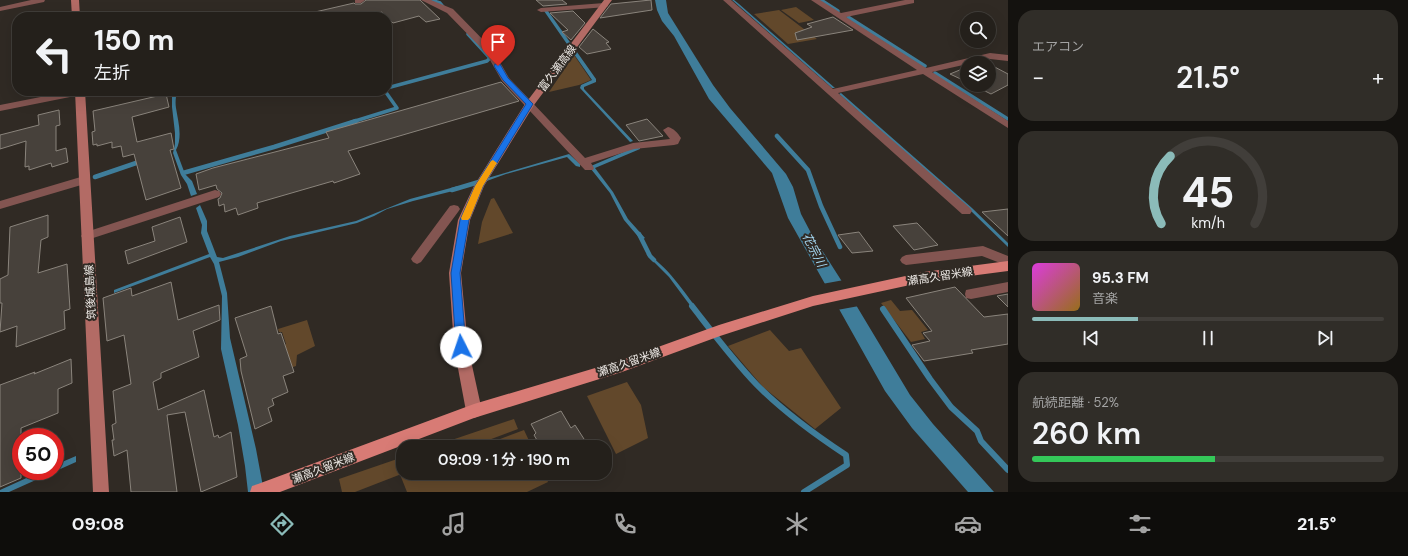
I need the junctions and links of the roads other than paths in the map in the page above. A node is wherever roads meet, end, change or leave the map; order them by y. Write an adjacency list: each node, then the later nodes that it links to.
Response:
1 (42, 0): 9 (street)
2 (75, 0): 11 (main road)
3 (425, 0): 18 (street)
4 (727, 0): 15 (street)
5 (815, 0): 12 (street)
6 (911, 1): 12 (street)
7 (606, 2): 8 (street); 18 (main road, 富久瀬高線)
8 (577, 3): 10 (street)
9 (0, 9)
10 (541, 10)
11 (76, 12)
12 (840, 16): 14 (street)
13 (1008, 58): 14 (street)
14 (924, 70): 15 (street); 20 (street)
15 (831, 92): 26 (street)
16 (56, 96): 19 (street)
17 (80, 96): 22 (main road, 筑後城島線)
18 (530, 104): 21 (street); 34 (main road, 富久瀬高線)
19 (0, 108)
20 (1008, 125)
21 (668, 130)
22 (84, 180): 24 (street); 27 (main road, 筑後城島線)
23 (215, 194): 27 (street)
24 (0, 205)
25 (454, 208): 28 (street)
26 (966, 211)
27 (87, 236): 35 (main road, 筑後城島線)
28 (417, 259)
29 (906, 260): 30 (street)
30 (1008, 261)
31 (1008, 266): 34 (main road, 瀬高久留米線)
32 (1008, 287): 33 (street)
33 (971, 294)
34 (474, 411): 36 (main road, 瀬高久留米線)
35 (101, 492)
36 (258, 492)

